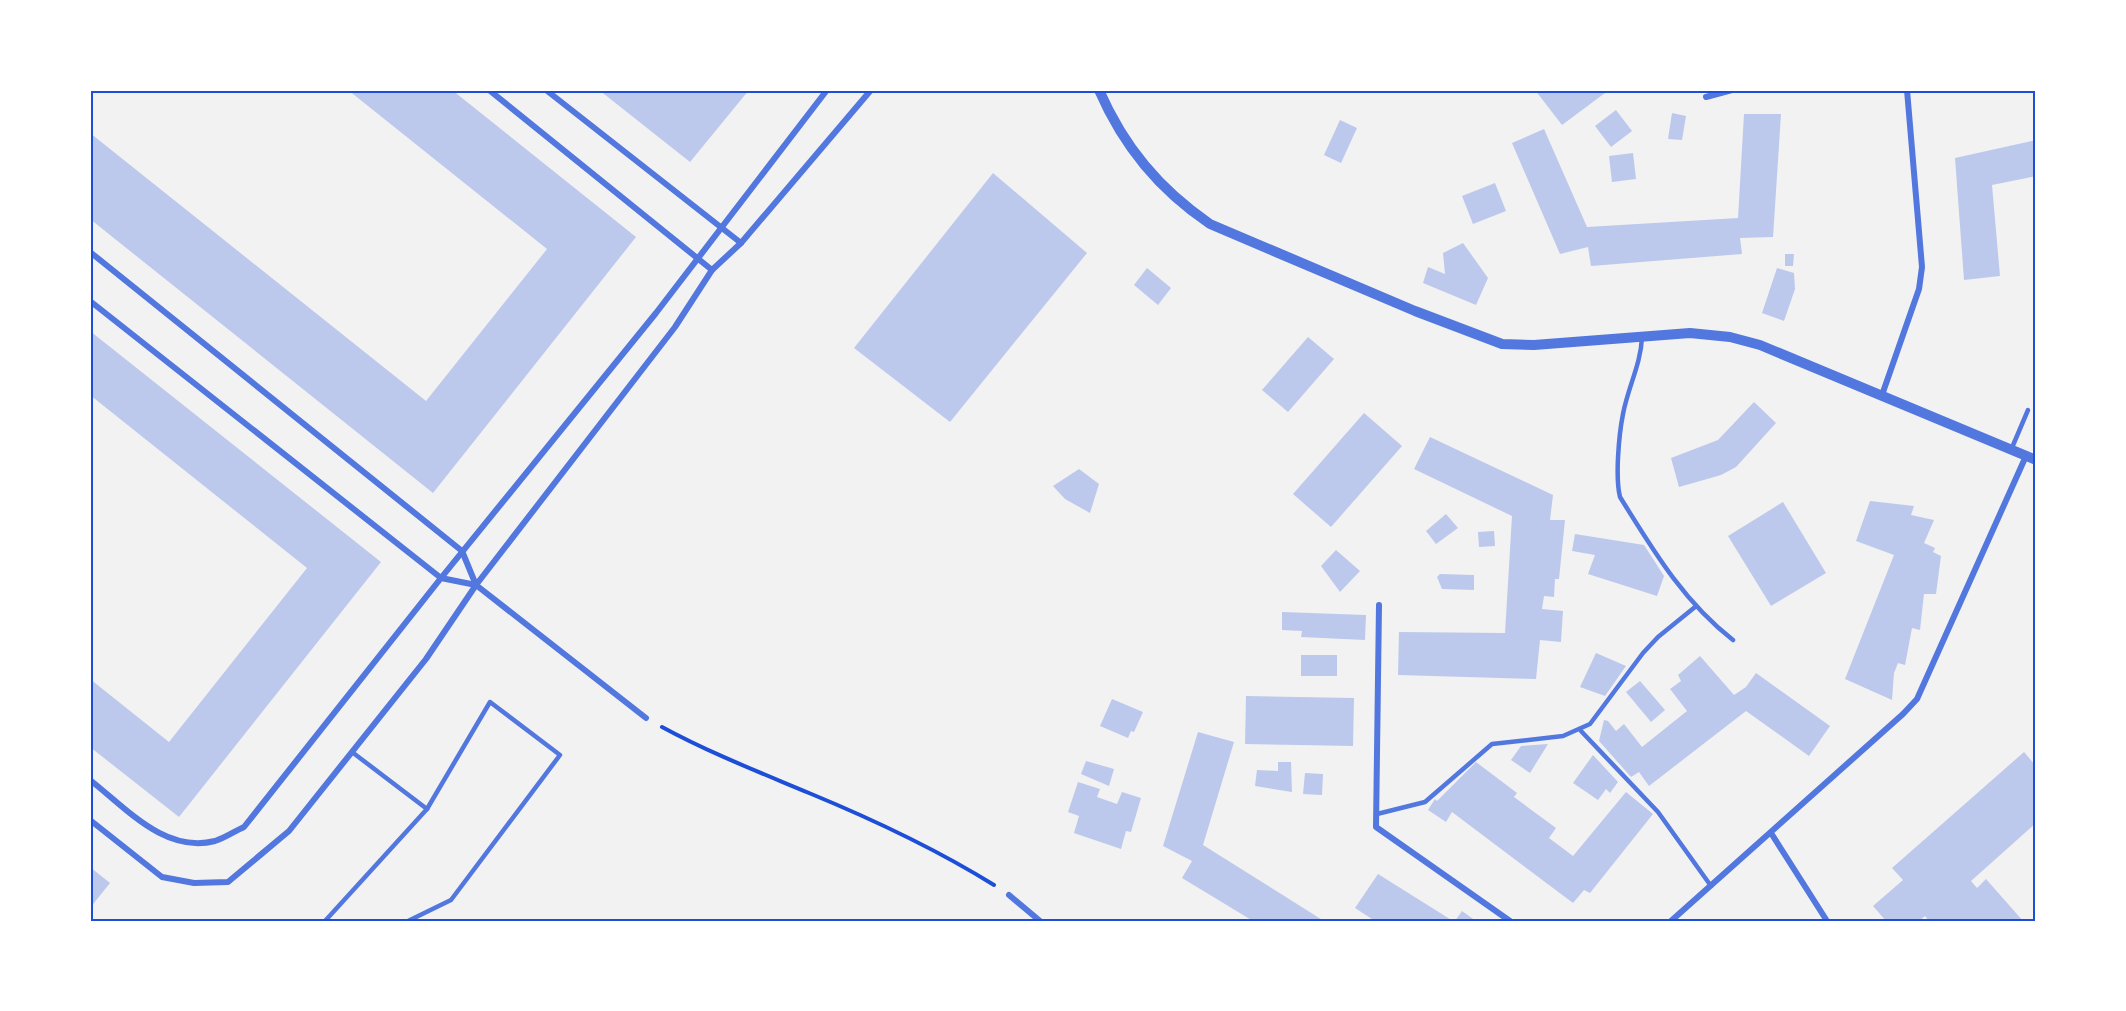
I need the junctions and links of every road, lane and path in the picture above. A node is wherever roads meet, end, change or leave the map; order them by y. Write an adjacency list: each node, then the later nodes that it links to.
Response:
1 (489, 90): 12 (street)
2 (546, 90): 9 (street)
3 (826, 90): 9 (street)
4 (871, 90): 10 (street)
5 (1099, 90): 15 (street)
6 (1732, 90): 8 (street)
7 (1907, 90): 16 (street)
8 (1706, 98)
9 (721, 226): 10 (street); 12 (street)
10 (741, 243): 13 (street)
11 (90, 252): 20 (street)
12 (698, 257): 13 (street); 20 (street)
13 (712, 270): 22 (street)
14 (90, 301): 21 (street)
15 (1642, 337): 16 (street); 24 (lane)
16 (1882, 395): 18 (street)
17 (2028, 410): 18 (lane)
18 (2011, 450): 19 (street)
19 (2031, 458): 33 (street)
20 (462, 551): 21 (street); 22 (street)
21 (441, 578): 22 (street); 29 (street)
22 (476, 585): 26 (street); 28 (street)
23 (1379, 605): 31 (street)
24 (1695, 607): 25 (lane); 27 (lane)
25 (1733, 640)
26 (646, 718): 35 (path)
27 (1581, 730): 31 (lane); 34 (lane)
28 (352, 752): 30 (lane); 32 (street)
29 (90, 780)
30 (428, 809): 36 (lane); 37 (lane)
31 (1377, 814): 39 (street)
32 (90, 820)
33 (1771, 833): 34 (street); 41 (street)
34 (1711, 886): 40 (street)
35 (1009, 895): 38 (street)
36 (325, 921)
37 (408, 921)
38 (1040, 921)
39 (1510, 921)
40 (1671, 921)
41 (1827, 921)

